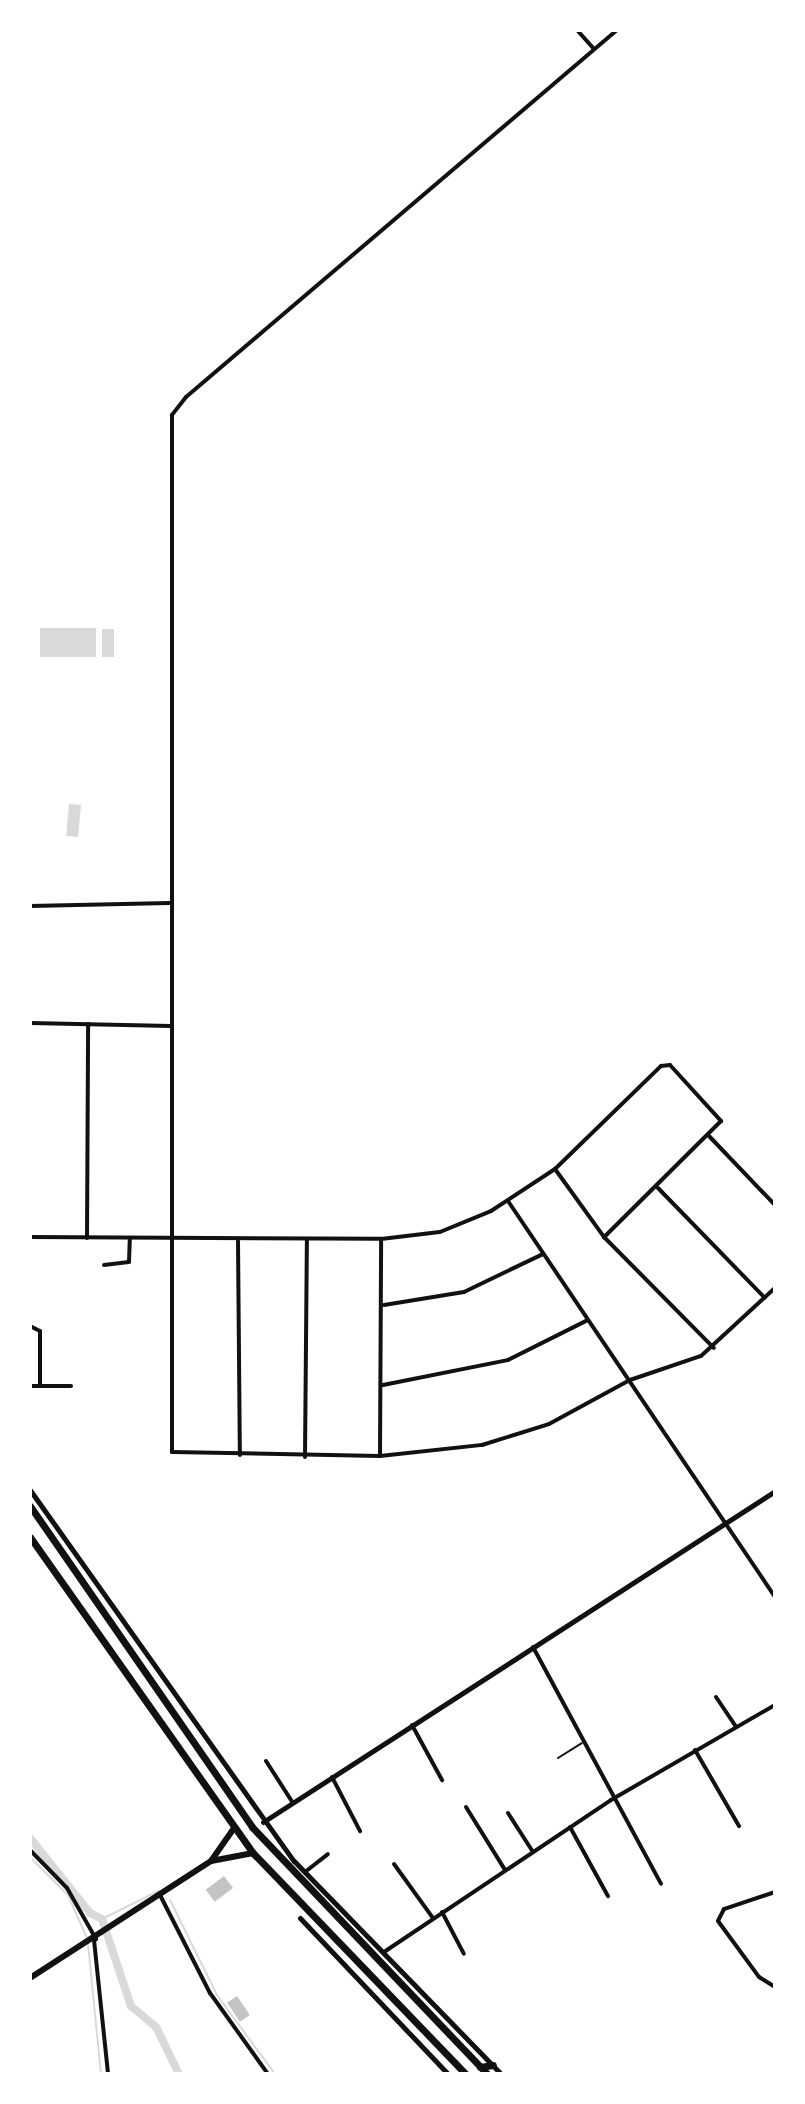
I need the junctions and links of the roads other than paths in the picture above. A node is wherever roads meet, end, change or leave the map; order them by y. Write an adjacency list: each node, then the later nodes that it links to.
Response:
1 (577, 30): 3 (street)
2 (617, 30): 3 (street)
3 (594, 50): 4 (street)
4 (170, 903): 5 (street); 8 (street)
5 (30, 906)
6 (30, 1023): 7 (street)
7 (88, 1024): 8 (street); 16 (street)
8 (171, 1026): 21 (street)
9 (709, 1136): 10 (street); 11 (street); 13 (street)
10 (555, 1169): 12 (street); 15 (street)
11 (658, 1188): 15 (street); 25 (street)
12 (508, 1201): 18 (street); 22 (street)
13 (775, 1205)
14 (30, 1237): 16 (street)
15 (604, 1237): 29 (street)
16 (87, 1238): 17 (street)
17 (130, 1239): 21 (street); 23 (street)
18 (381, 1239): 19 (street); 26 (street)
19 (307, 1240): 20 (street); 37 (street)
20 (238, 1241): 21 (street); 35 (street)
21 (172, 1244): 35 (street)
22 (543, 1253): 26 (street); 27 (street)
23 (104, 1265)
24 (775, 1288): 25 (street)
25 (765, 1298): 29 (street)
26 (384, 1305): 32 (street)
27 (588, 1320): 30 (street); 32 (street)
28 (30, 1326): 31 (street)
29 (714, 1348): 30 (street)
30 (630, 1380): 36 (street); 41 (street)
31 (40, 1384): 33 (street); 34 (street)
32 (383, 1385): 36 (street)
33 (30, 1386)
34 (71, 1386)
35 (240, 1455): 37 (street)
36 (380, 1456): 37 (street)
37 (305, 1457)
38 (30, 1490): 54 (street)
39 (775, 1491): 41 (street)
40 (30, 1506): 44 (highway)
41 (726, 1522): 43 (street); 45 (street)
42 (30, 1537): 46 (highway)
43 (775, 1597)
44 (127, 1646): 46 (highway); 56 (highway)
45 (533, 1647): 49 (street); 51 (street)
46 (112, 1656): 66 (highway)
47 (716, 1697): 50 (street)
48 (775, 1705): 50 (street)
49 (412, 1725): 57 (street); 58 (street)
50 (736, 1727): 52 (street)
51 (583, 1742): 53 (lane); 59 (street)
52 (695, 1750): 59 (street); 64 (street)
53 (558, 1758)
54 (218, 1761): 56 (highway); 63 (street)
55 (266, 1761): 60 (street)
56 (208, 1768): 75 (highway)
57 (332, 1777): 60 (street); 67 (street)
58 (442, 1780)
59 (611, 1800): 65 (street); 78 (street)
60 (293, 1803): 63 (street)
61 (466, 1807): 76 (street)
62 (508, 1813): 69 (street)
63 (263, 1822): 73 (street)
64 (739, 1826)
65 (570, 1827): 69 (street); 80 (street)
66 (234, 1828): 70 (highway); 72 (main road)
67 (360, 1831)
68 (30, 1850): 85 (street)
69 (533, 1852): 76 (street)
70 (253, 1853): 72 (main road); 91 (highway)
71 (328, 1854): 77 (street)
72 (211, 1861): 81 (main road)
73 (294, 1861): 75 (highway); 77 (street)
74 (394, 1864): 84 (street)
75 (291, 1870): 90 (highway)
76 (505, 1870): 82 (street)
77 (305, 1872): 86 (street)
78 (661, 1884)
79 (774, 1894): 89 (street)
80 (608, 1896)
81 (161, 1897): 85 (main road); 95 (street)
82 (442, 1912): 84 (street); 87 (street)
83 (300, 1918): 96 (street)
84 (433, 1918): 86 (street)
85 (96, 1939): 88 (main road); 94 (street)
86 (384, 1952): 92 (street)
87 (464, 1954)
88 (30, 1978)
89 (775, 1987)
90 (407, 1989): 91 (highway); 93 (highway)
91 (395, 2000): 97 (highway)
92 (493, 2065): 93 (highway); 99 (street)
93 (480, 2067): 98 (highway)
94 (108, 2074)
95 (268, 2074)
96 (448, 2074)
97 (466, 2074)
98 (487, 2074)
99 (501, 2074)

